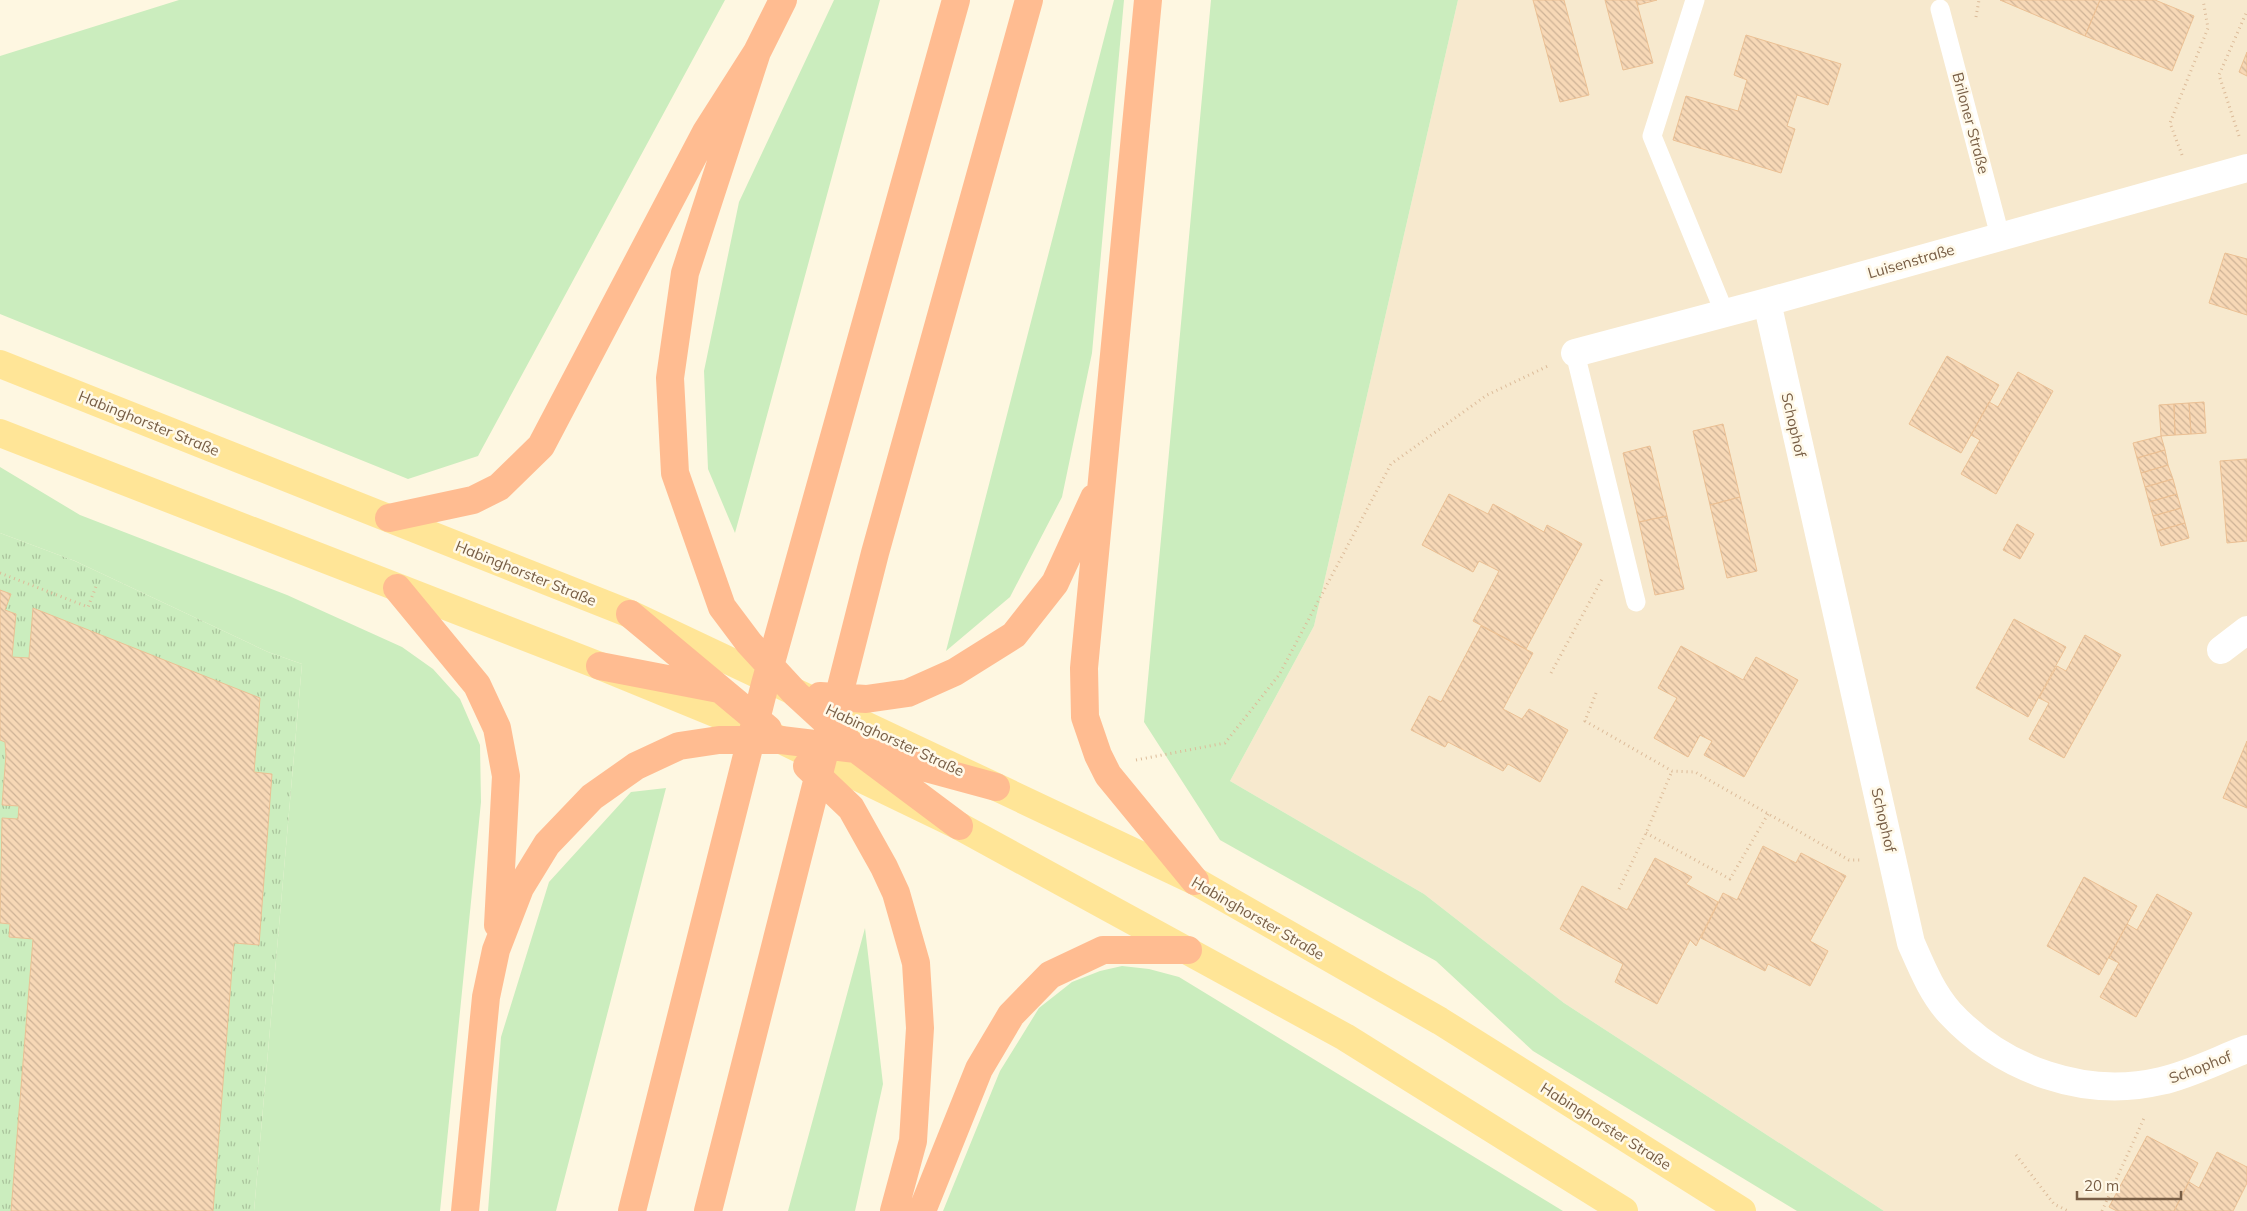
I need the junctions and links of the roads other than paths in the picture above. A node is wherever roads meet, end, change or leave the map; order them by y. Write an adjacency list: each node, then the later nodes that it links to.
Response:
1 (783, 0): 7 (highway)
2 (956, 0): 37 (highway)
3 (1029, 0): 38 (highway)
4 (1148, 0): 15 (highway)
5 (1695, 0): 11 (lane)
6 (1940, 10): 9 (lane, Briloner Straße)
7 (757, 52): 16 (highway); 26 (highway)
8 (2247, 168): 9 (street, Luisenstraße)
9 (2000, 236): 10 (street, Luisenstraße)
10 (1767, 302): 11 (street, Luisenstraße); 35 (street, Schophof)
11 (1725, 314): 12 (street, Luisenstraße)
12 (1575, 353): 18 (lane)
13 (0, 364): 16 (main road, Habinghorster Straße)
14 (0, 433): 17 (main road)
15 (1104, 478): 26 (highway); 32 (highway)
16 (389, 518): 19 (main road, Habinghorster Straße)
17 (397, 588): 23 (main road); 33 (highway)
18 (1636, 602)
19 (630, 614): 21 (highway)
20 (2247, 630): 22 (street)
21 (678, 646): 25 (highway); 26 (main road, Habinghorster Straße)
22 (2221, 650)
23 (600, 666): 24 (highway)
24 (664, 686): 25 (highway); 27 (main road)
25 (720, 690): 26 (highway); 27 (highway)
26 (796, 694): 28 (highway); 29 (main road, Habinghorster Straße)
27 (781, 740): 28 (highway); 29 (main road); 33 (highway); 39 (highway)
28 (856, 749): 29 (highway)
29 (912, 776): 30 (highway); 31 (highway)
30 (996, 787): 32 (main road, Habinghorster Straße)
31 (959, 826): 34 (main road)
32 (1194, 881): 42 (main road, Habinghorster Straße)
33 (496, 950): 36 (highway)
34 (1188, 950): 40 (highway); 41 (main road)
35 (2247, 1049)
36 (465, 1211)
37 (632, 1211)
38 (708, 1211)
39 (894, 1211)
40 (922, 1211)
41 (1624, 1211)
42 (1742, 1211)

